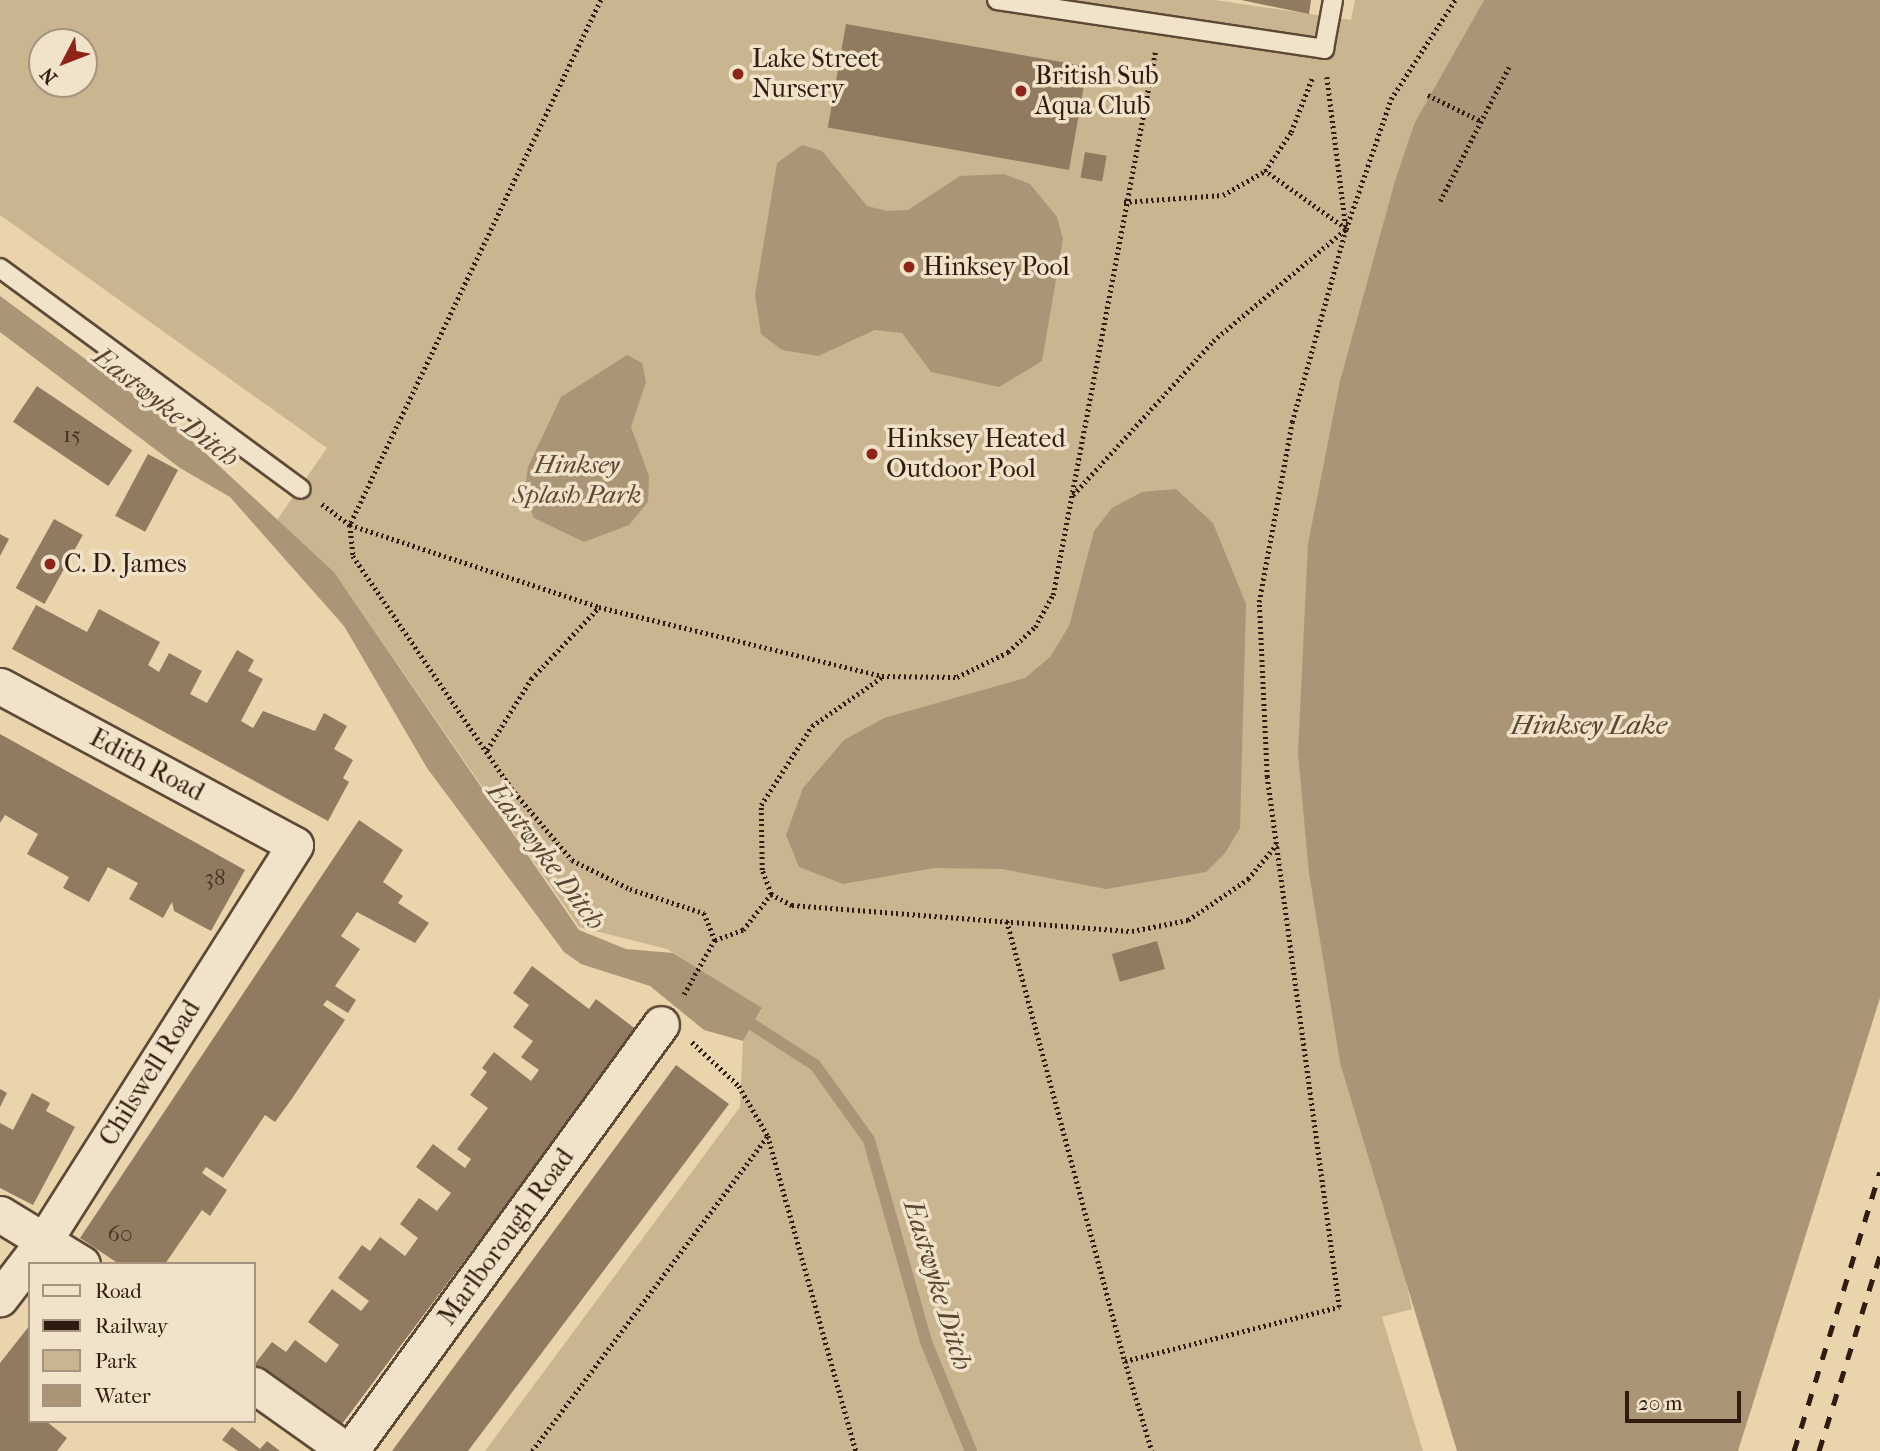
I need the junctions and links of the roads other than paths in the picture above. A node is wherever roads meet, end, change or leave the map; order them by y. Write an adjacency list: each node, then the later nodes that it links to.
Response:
1 (997, 0): 2 (lane)
2 (1333, 0)
3 (0, 268): 4 (lane)
4 (301, 489)
5 (0, 686): 6 (street, Edith Road)
6 (295, 845): 9 (street, Chilswell Road)
7 (673, 1029): 13 (street, Marlborough Road)
8 (0, 1214): 9 (street)
9 (46, 1238): 10 (street); 11 (street, Chilswell Road)
10 (79, 1262)
11 (0, 1298)
12 (256, 1386): 13 (street)
13 (348, 1451)

